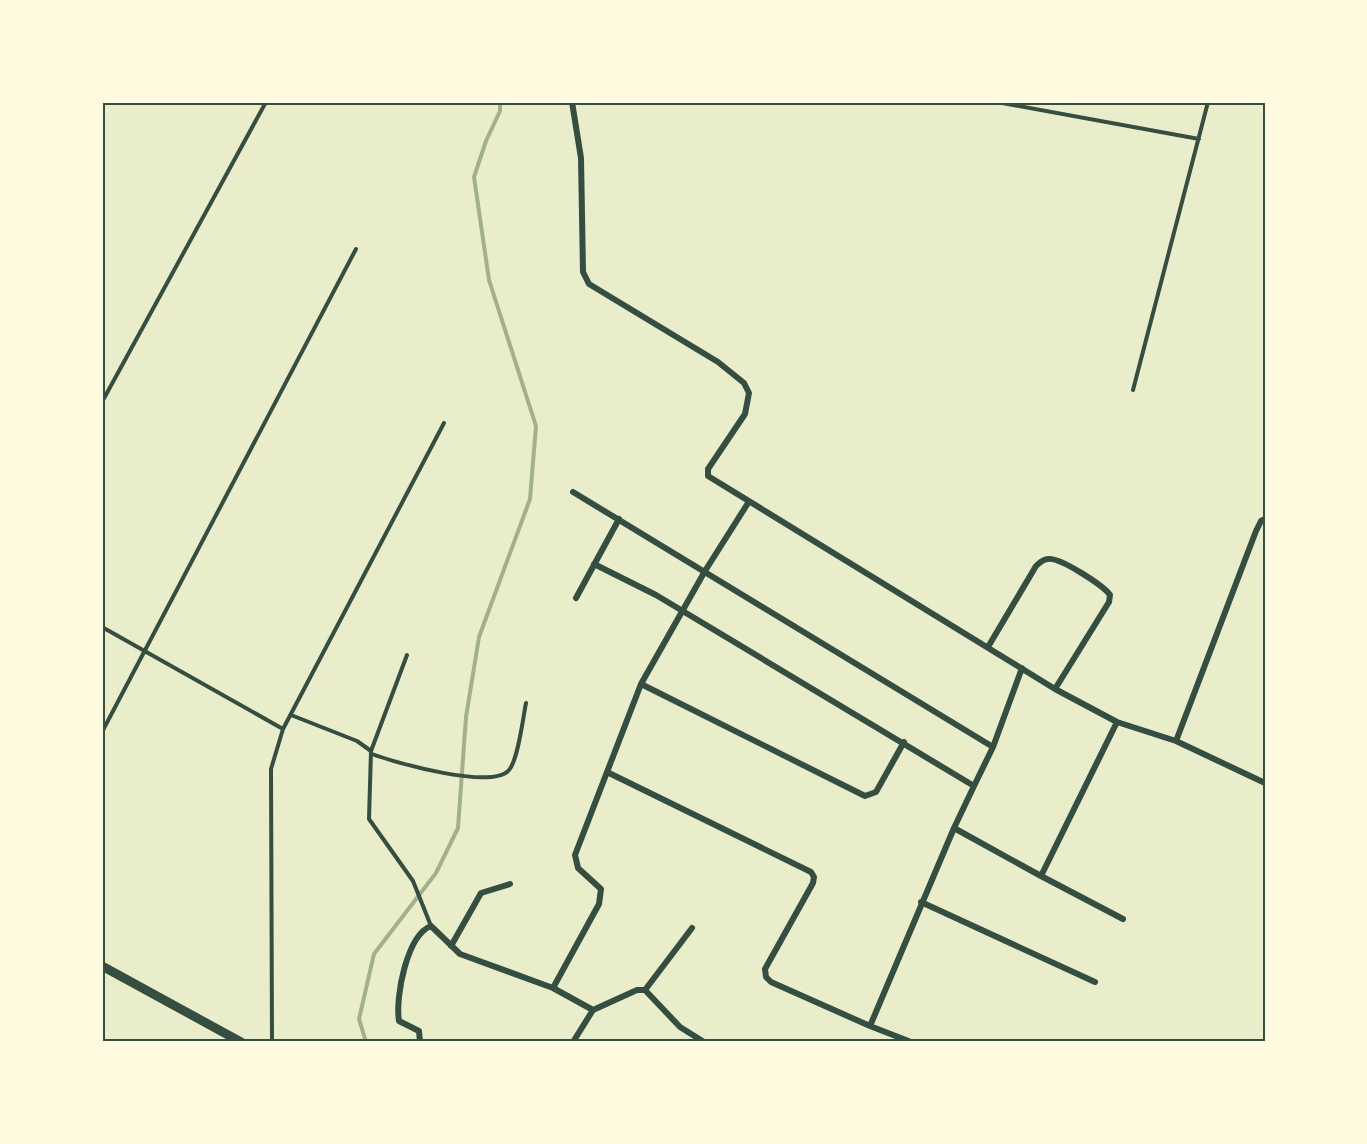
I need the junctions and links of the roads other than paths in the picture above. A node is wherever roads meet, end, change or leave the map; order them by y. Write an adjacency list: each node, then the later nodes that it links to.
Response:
1 (266, 102): 8 (lane)
2 (572, 102): 11 (street)
3 (997, 102): 5 (lane)
4 (1208, 102): 5 (lane)
5 (1199, 139): 7 (lane)
6 (356, 249): 20 (lane)
7 (1132, 390)
8 (102, 402)
9 (444, 423): 26 (lane)
10 (573, 492): 12 (street)
11 (748, 502): 15 (street); 19 (street)
12 (619, 519): 14 (street); 15 (street)
13 (1265, 519): 30 (street)
14 (594, 564): 16 (street); 17 (street)
15 (705, 571): 17 (street); 32 (street)
16 (576, 598)
17 (682, 610): 23 (street); 31 (street)
18 (102, 627): 20 (lane)
19 (988, 647): 22 (street); 24 (street)
20 (143, 651): 28 (lane); 29 (lane)
21 (407, 655): 33 (lane)
22 (1023, 668): 24 (street); 32 (street)
23 (641, 684): 31 (street); 34 (street)
24 (1055, 689): 27 (street)
25 (526, 703): 33 (lane)
26 (290, 715): 28 (lane); 33 (lane)
27 (1117, 722): 30 (street); 38 (street)
28 (283, 729): 52 (lane)
29 (102, 732)
30 (1176, 741): 35 (street)
31 (904, 742): 36 (street)
32 (993, 747): 36 (street)
33 (371, 753): 42 (lane)
34 (607, 772): 47 (street); 50 (street)
35 (1265, 783)
36 (974, 786): 37 (street)
37 (954, 828): 38 (street); 40 (street)
38 (1041, 876): 41 (street)
39 (510, 884): 44 (street)
40 (921, 902): 46 (street); 50 (street)
41 (1123, 919)
42 (431, 926): 44 (street); 53 (street)
43 (692, 928): 48 (street)
44 (451, 946): 47 (street)
45 (102, 966): 51 (street)
46 (1095, 982)
47 (553, 988): 49 (street)
48 (645, 990): 49 (street); 55 (street)
49 (593, 1010): 54 (street)
50 (870, 1026): 56 (street)
51 (241, 1042)
52 (272, 1042)
53 (420, 1042)
54 (573, 1042)
55 (704, 1042)
56 (911, 1042)

